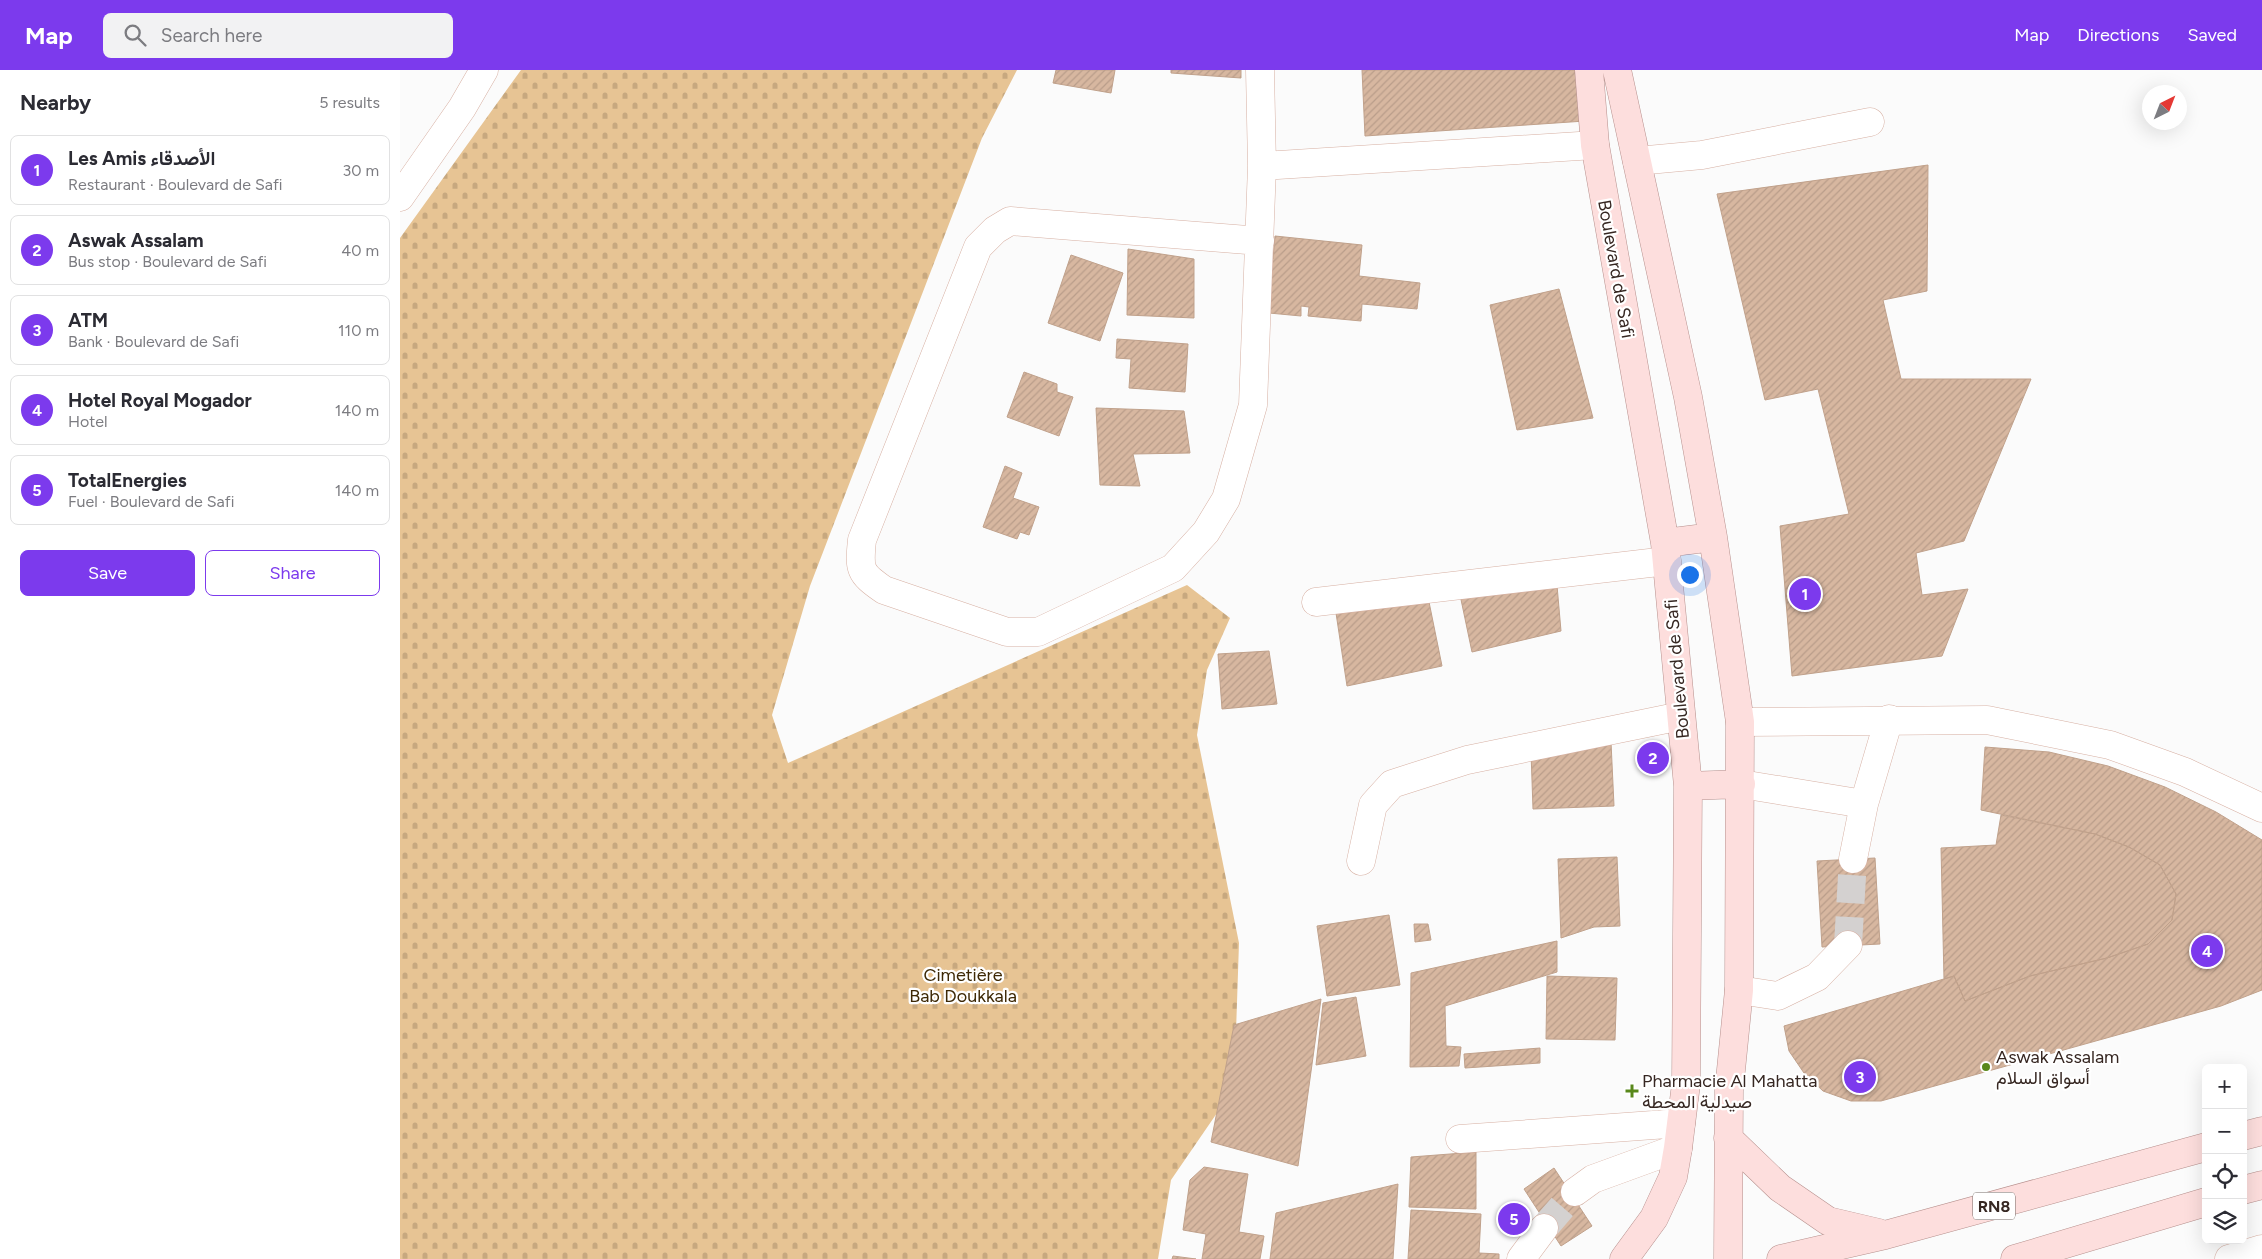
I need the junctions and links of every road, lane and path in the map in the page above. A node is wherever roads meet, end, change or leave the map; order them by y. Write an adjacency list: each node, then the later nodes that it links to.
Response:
1 (484, 70): 9 (street)
2 (1260, 70): 8 (street)
3 (1589, 70): 6 (main road, Boulevard de Safi)
4 (1614, 70): 7 (main road)
5 (1870, 122): 7 (street)
6 (1595, 145): 8 (street); 12 (main road, Boulevard de Safi)
7 (1637, 161): 11 (main road)
8 (1262, 166): 10 (street)
9 (400, 197)
10 (1260, 241): 10 (street)
11 (1713, 537): 12 (main road); 16 (main road)
12 (1666, 552): 13 (street); 14 (main road, Boulevard de Safi)
13 (1316, 602)
14 (1681, 716): 18 (main road, Boulevard de Safi); 22 (street)
15 (1889, 719): 16 (street); 19 (street); 20 (street)
16 (1740, 722): 17 (main road)
17 (1741, 784): 18 (main road); 19 (street); 24 (main road)
18 (1688, 786): 26 (main road, Boulevard de Safi)
19 (1864, 804): 21 (street)
20 (2262, 808)
21 (1853, 859)
22 (1361, 861)
23 (1848, 945): 24 (street)
24 (1739, 990): 28 (main road)
25 (2262, 1131): 27 (main road)
26 (1680, 1135): 29 (street); 33 (street); 39 (main road, Boulevard de Safi)
27 (2247, 1135)
28 (1728, 1138): 36 (main road); 40 (main road)
29 (1460, 1139)
30 (2202, 1148): 36 (main road, RN8)
31 (2262, 1185): 32 (main road)
32 (2247, 1189)
33 (1575, 1192)
34 (2202, 1203): 42 (main road)
35 (1544, 1228): 38 (street)
36 (1885, 1235): 41 (main road, RN8)
37 (2262, 1249): 43 (street)
38 (1522, 1259)
39 (1624, 1259)
40 (1728, 1259)
41 (1780, 1259)
42 (2015, 1259)
43 (2229, 1259)

